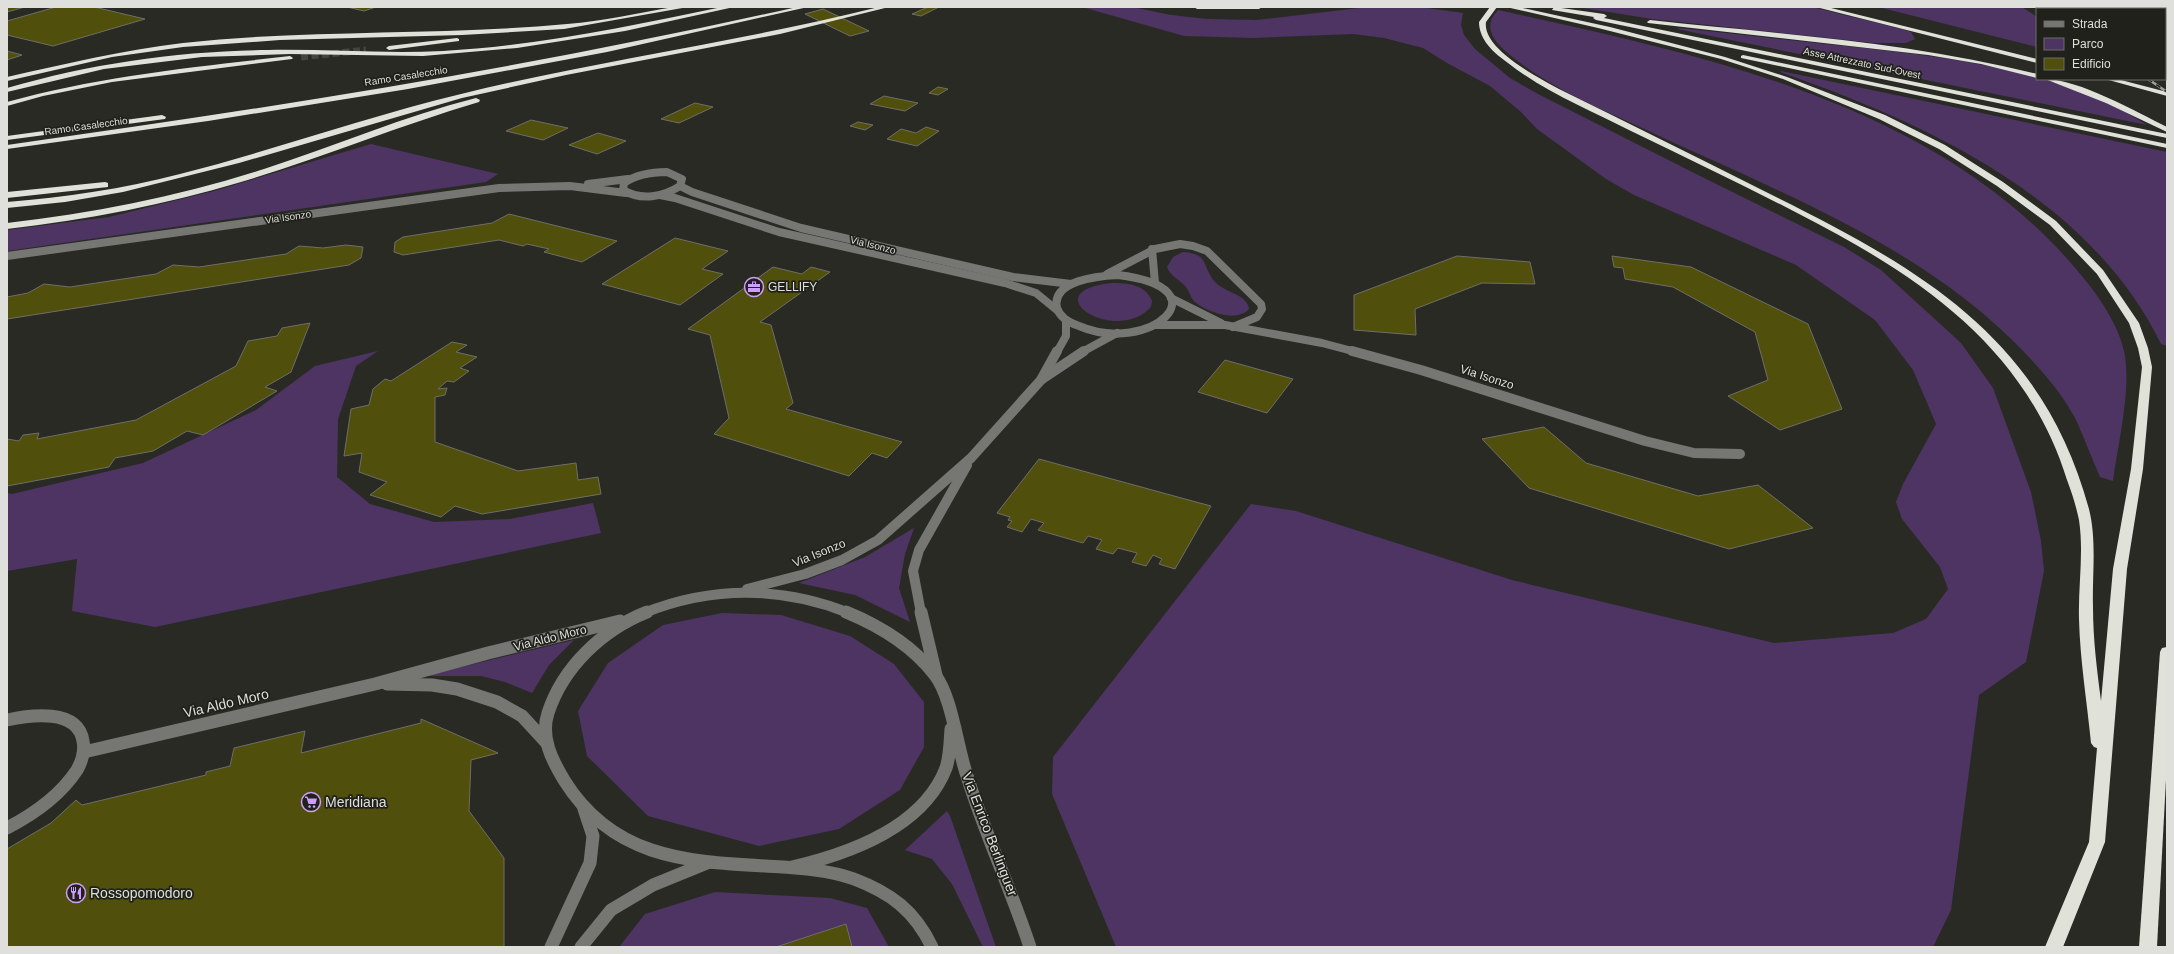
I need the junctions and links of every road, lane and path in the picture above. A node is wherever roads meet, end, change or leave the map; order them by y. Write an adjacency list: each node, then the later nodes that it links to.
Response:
1 (685, 7): 17 (highway)
2 (732, 7): 29 (highway)
3 (771, 7): 16 (highway)
4 (806, 7): 14 (highway, Ramo Casalecchio)
5 (886, 7): 24 (highway)
6 (1198, 7): 7 (highway)
7 (1260, 7)
8 (1505, 7): 12 (highway)
9 (1508, 7): 12 (highway)
10 (1544, 7): 13 (highway)
11 (1819, 7): 23 (highway)
12 (1516, 8): 18 (highway)
13 (1554, 9): 25 (highway); 33 (highway, Asse Attrezzato Sud-Ovest)
14 (790, 11): 35 (highway, Ramo Casalecchio); 41 (highway)
15 (1490, 11): 68 (highway)
16 (709, 20)
17 (572, 26): 21 (highway); 26 (highway)
18 (1601, 27): 36 (highway, Asse Attrezzato Sud-Ovest); 68 (highway)
19 (665, 30): 20 (highway)
20 (635, 36)
21 (366, 50)
22 (301, 57): 31 (highway)
23 (2036, 61)
24 (620, 63): 43 (highway); 44 (highway)
25 (2036, 76)
26 (7, 79)
27 (2052, 80): 33 (highway)
28 (2113, 80): 30 (highway)
29 (7, 90)
30 (2167, 94)
31 (7, 104)
32 (167, 116): 34 (highway, Ramo Casalecchio)
33 (2166, 132)
34 (7, 138)
35 (7, 146)
36 (2167, 146)
37 (628, 179): 38 (street); 39 (street); 40 (street)
38 (570, 186): 40 (street); 46 (street, Via Isonzo)
39 (680, 186): 42 (street); 49 (street, Via Isonzo)
40 (626, 193): 42 (street)
41 (7, 195)
42 (660, 195): 51 (street, Via Isonzo)
43 (7, 205)
44 (7, 226)
45 (1155, 248): 47 (street); 48 (street); 54 (street)
46 (7, 256)
47 (1105, 275): 48 (street); 49 (street)
48 (1155, 283): 50 (street)
49 (1071, 284): 51 (street)
50 (1171, 298): 53 (street); 54 (street)
51 (1058, 311): 52 (street, Via Isonzo)
52 (1066, 320): 55 (street); 56 (street)
53 (1156, 324): 54 (street); 55 (street)
54 (1229, 326): 57 (street, Via Isonzo)
55 (1119, 333): 56 (street)
56 (1041, 380): 58 (street, Via Isonzo)
57 (1740, 454)
58 (971, 458): 59 (street, Via Isonzo); 62 (street, Via Isonzo)
59 (740, 592): 60 (street, Via Enrico Berlinguer); 62 (street, Via Enrico Berlinguer)
60 (632, 618): 63 (street, Via Aldo Moro); 66 (street, Via Enrico Berlinguer)
61 (2167, 652): 78 (highway)
62 (936, 676): 65 (street, Via Enrico Berlinguer)
63 (375, 684): 66 (street, Via Aldo Moro); 67 (street, Via Aldo Moro)
64 (7, 720): 67 (street)
65 (951, 721): 72 (street, Via Enrico Berlinguer); 76 (street, Via Enrico Berlinguer)
66 (546, 742): 69 (street, Via Enrico Berlinguer)
67 (84, 752): 70 (street)
68 (2102, 770): 77 (highway)
69 (584, 809): 71 (street, Via Enrico Berlinguer); 73 (street)
70 (7, 828)
71 (707, 863): 72 (street, Via Enrico Berlinguer); 74 (street)
72 (786, 869): 75 (street, Via Enrico Berlinguer)
73 (552, 947)
74 (581, 947)
75 (932, 947)
76 (1030, 947)
77 (2054, 947)
78 (2148, 947)

